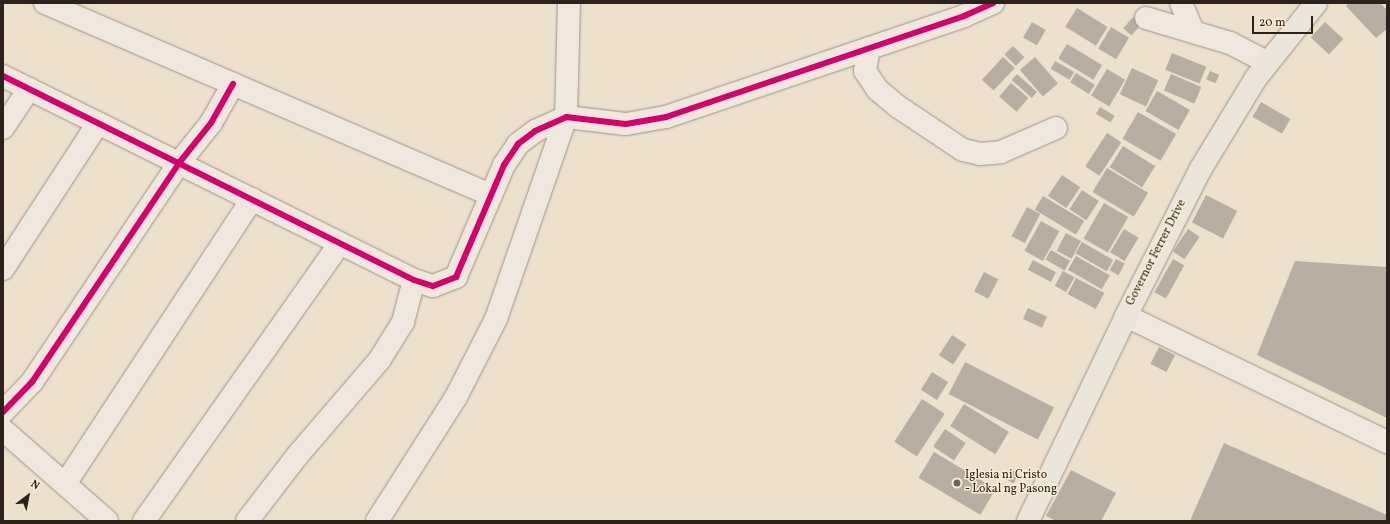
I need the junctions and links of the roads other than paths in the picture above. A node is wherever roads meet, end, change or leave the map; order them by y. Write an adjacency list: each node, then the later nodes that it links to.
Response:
1 (45, 3): 11 (street)
2 (569, 3): 13 (street)
3 (993, 3): 8 (street)
4 (1181, 3): 7 (street)
5 (1316, 3): 9 (main road, Governor Ferrer Drive)
6 (1146, 18): 7 (street)
7 (1192, 31): 9 (street)
8 (869, 48): 13 (street); 16 (street)
9 (1267, 62): 23 (main road, Governor Ferrer Drive)
10 (3, 76): 12 (street)
11 (233, 84): 17 (street); 18 (street)
12 (29, 89): 14 (street); 15 (street)
13 (566, 117): 18 (street); 31 (street)
14 (98, 123): 17 (street); 21 (street)
15 (3, 128)
16 (1056, 128)
17 (179, 163): 19 (street); 24 (street)
18 (491, 195): 22 (street)
19 (252, 199): 20 (street); 27 (street)
20 (340, 243): 22 (street); 29 (street)
21 (3, 269)
22 (414, 280): 30 (street)
23 (1126, 316): 26 (street); 32 (main road, Governor Ferrer Drive)
24 (3, 412)
25 (3, 430): 27 (street)
26 (1387, 442)
27 (65, 484): 28 (street)
28 (102, 519)
29 (144, 521)
30 (247, 521)
31 (376, 521)
32 (1028, 521)

